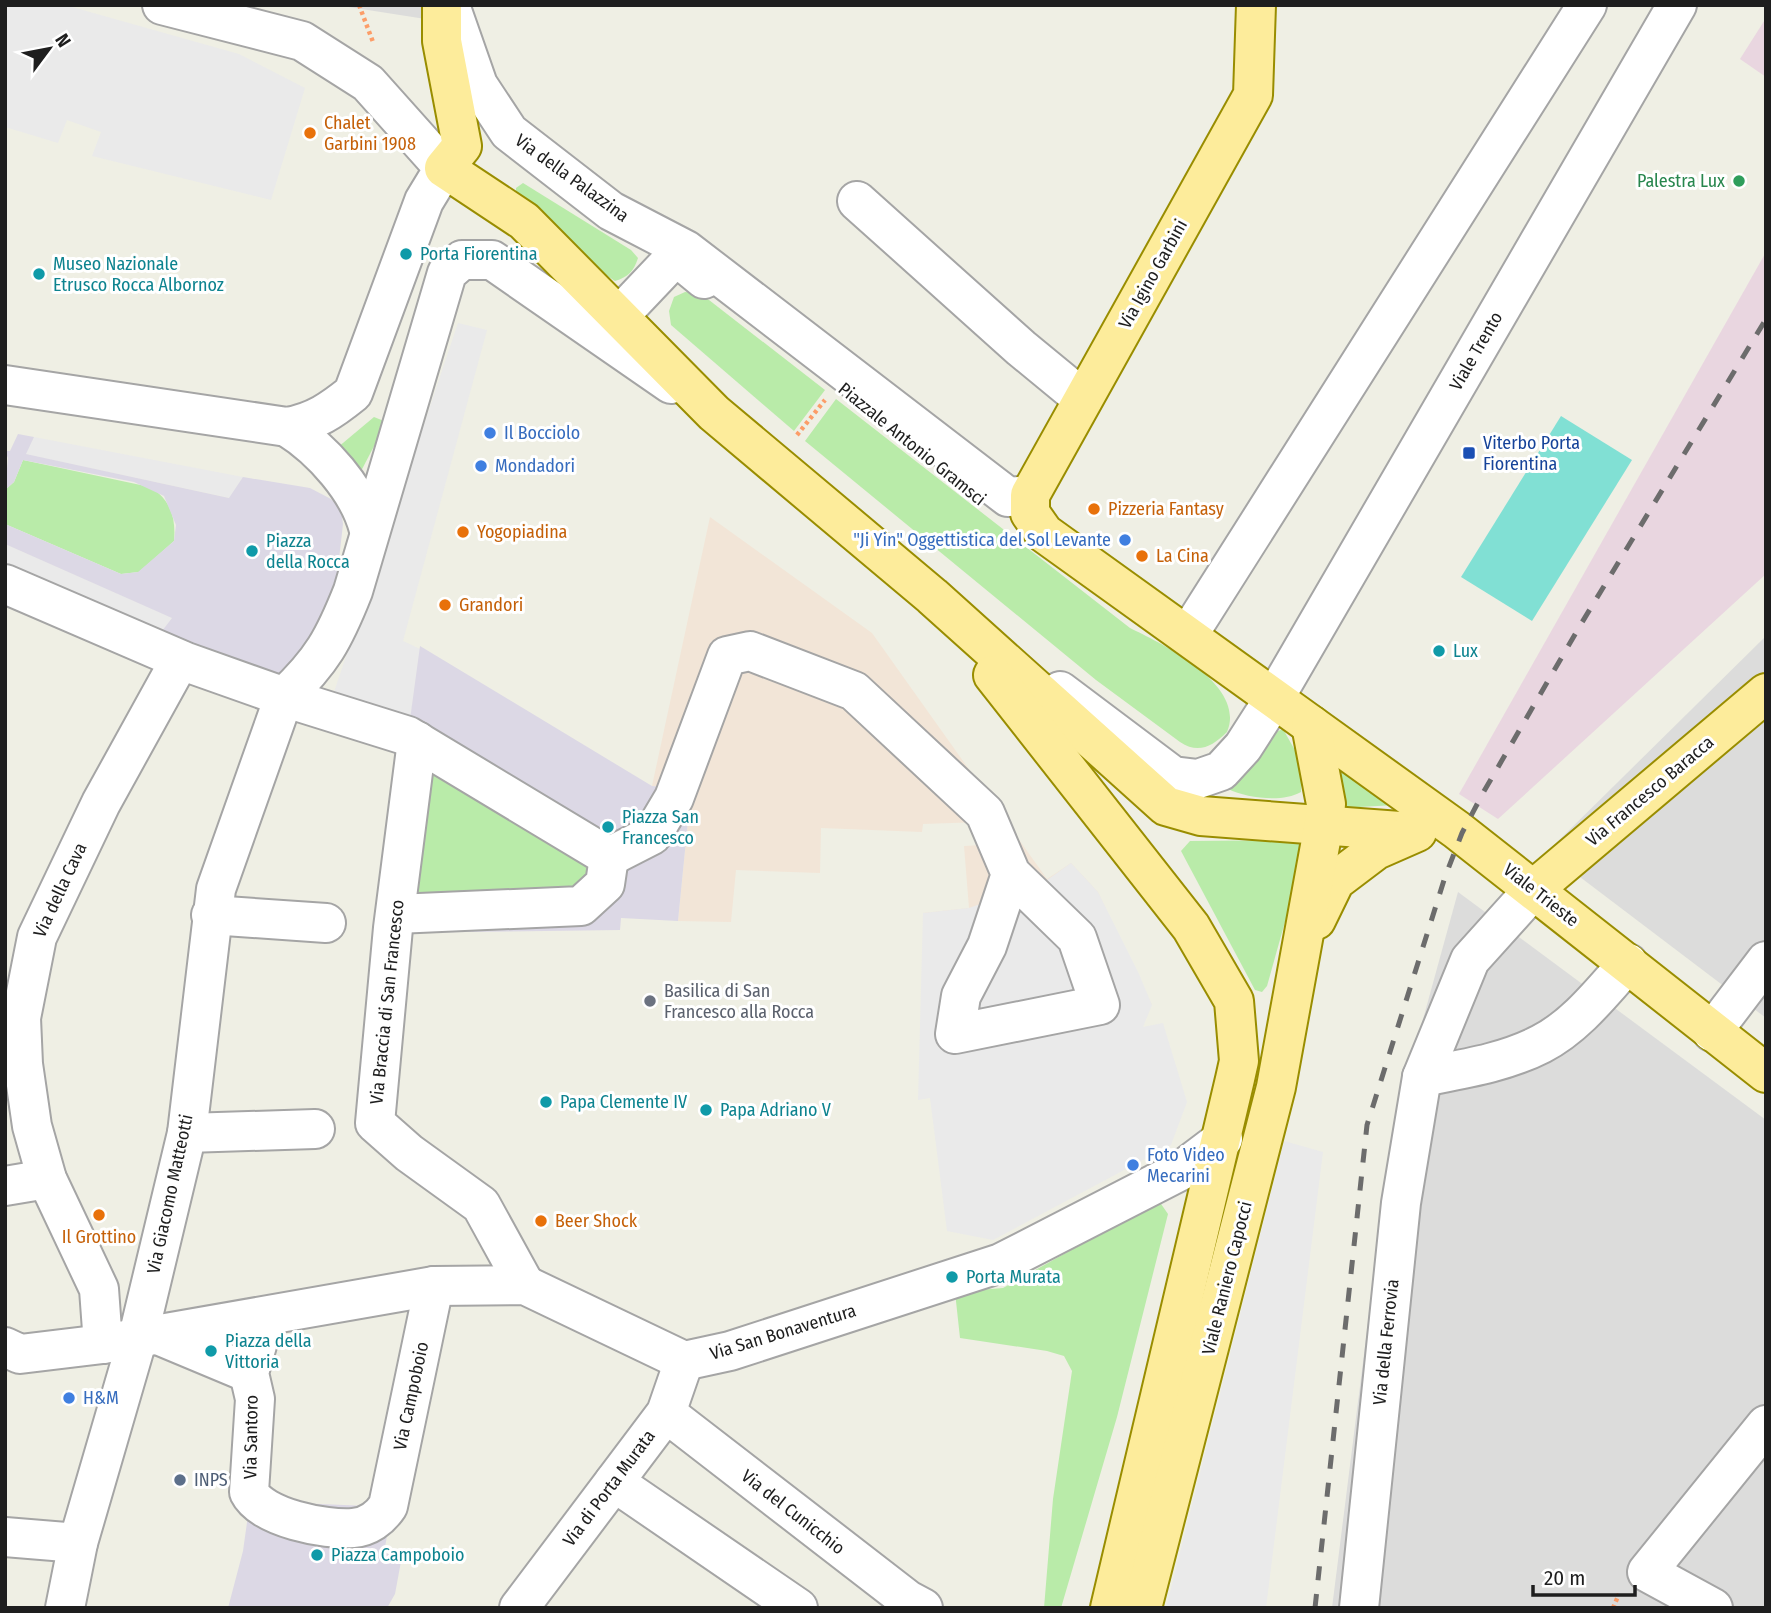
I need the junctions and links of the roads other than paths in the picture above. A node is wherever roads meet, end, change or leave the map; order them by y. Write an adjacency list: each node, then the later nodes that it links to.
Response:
1 (162, 5): 7 (street)
2 (442, 5): 7 (main road)
3 (450, 5): 9 (street, Via della Palazzina)
4 (1256, 5): 12 (main road, Via Igino Garbini)
5 (1587, 5): 20 (street)
6 (1677, 5): 24 (street, Viale Trento)
7 (444, 168): 10 (main road); 14 (street)
8 (857, 201): 12 (street)
9 (686, 250): 15 (street, Piazzale Antonio Gramsci)
10 (621, 315): 13 (main road); 17 (street, Piazzale Antonio Gramsci)
11 (5, 385): 14 (street)
12 (1083, 399): 15 (main road, Via Igino Garbini)
13 (714, 413): 16 (street); 19 (main road)
14 (287, 427): 16 (street)
15 (1030, 495): 17 (main road)
16 (369, 530): 25 (street)
17 (1044, 533): 20 (main road, Piazzale Antonio Gramsci)
18 (5, 584): 21 (street)
19 (932, 596): 28 (street); 29 (main road); 46 (main road, Viale Raniero Capocci)
20 (1188, 635): 22 (main road, Piazzale Antonio Gramsci)
21 (180, 660): 25 (street); 47 (street, Via della Cava)
22 (1224, 662): 24 (main road, Piazzale Antonio Gramsci); 28 (street, Piazzale Antonio Gramsci)
23 (1766, 693): 34 (main road, Via Francesco Baracca)
24 (1275, 697): 26 (main road, Piazzale Antonio Gramsci); 28 (street)
25 (284, 698): 27 (street); 35 (street, Via Giacomo Matteotti)
26 (1311, 725): 29 (main road); 30 (main road, Viale Trieste)
27 (417, 741): 32 (street); 37 (street, Via Braccia di San Francesco)
28 (1243, 747)
29 (1324, 824): 31 (main road); 38 (main road)
30 (1457, 830): 31 (main road); 34 (main road, Viale Trieste)
31 (1413, 832): 38 (main road)
32 (609, 857): 33 (street); 37 (street)
33 (1011, 874)
34 (1534, 889): 40 (main road, Viale Trieste); 43 (street, Via della Ferrovia)
35 (211, 915): 36 (street); 45 (street, Via Giacomo Matteotti)
36 (326, 923)
37 (394, 924): 49 (street, Via Braccia di San Francesco)
38 (1303, 946): 67 (main road, Viale Raniero Capocci)
39 (1766, 961): 41 (street)
40 (1628, 964): 41 (main road, Viale Trieste); 43 (street)
41 (1712, 1032): 42 (main road, Viale Trieste)
42 (1766, 1073)
43 (1422, 1077): 68 (street, Via della Ferrovia)
44 (315, 1129): 45 (street)
45 (187, 1133): 52 (street, Via Giacomo Matteotti)
46 (1223, 1139): 54 (street, Via San Bonaventura); 66 (main road, Viale Raniero Capocci)
47 (47, 1179): 48 (street); 52 (street, Via della Cava)
48 (5, 1186)
49 (525, 1284): 50 (street); 54 (street)
50 (434, 1286): 51 (street); 59 (street, Via Campoboio)
51 (273, 1316): 52 (street); 55 (street)
52 (133, 1339): 53 (street); 55 (street); 61 (street, Via Giacomo Matteotti)
53 (5, 1347)
54 (684, 1361): 56 (street, Via di Porta Murata)
55 (249, 1373): 59 (street, Via Santoro)
56 (666, 1413): 58 (street, Via di Porta Murata); 62 (street, Via del Cunicchio)
57 (1766, 1425): 69 (street)
58 (614, 1482): 64 (street, Via di Porta Murata); 65 (street)
59 (254, 1502)
60 (5, 1537): 61 (street)
61 (78, 1543): 63 (street, Via Giacomo Matteotti)
62 (911, 1605)
63 (65, 1608)
64 (519, 1608)
65 (798, 1608)
66 (1110, 1608)
67 (1142, 1608)
68 (1359, 1608)
69 (1713, 1608)

